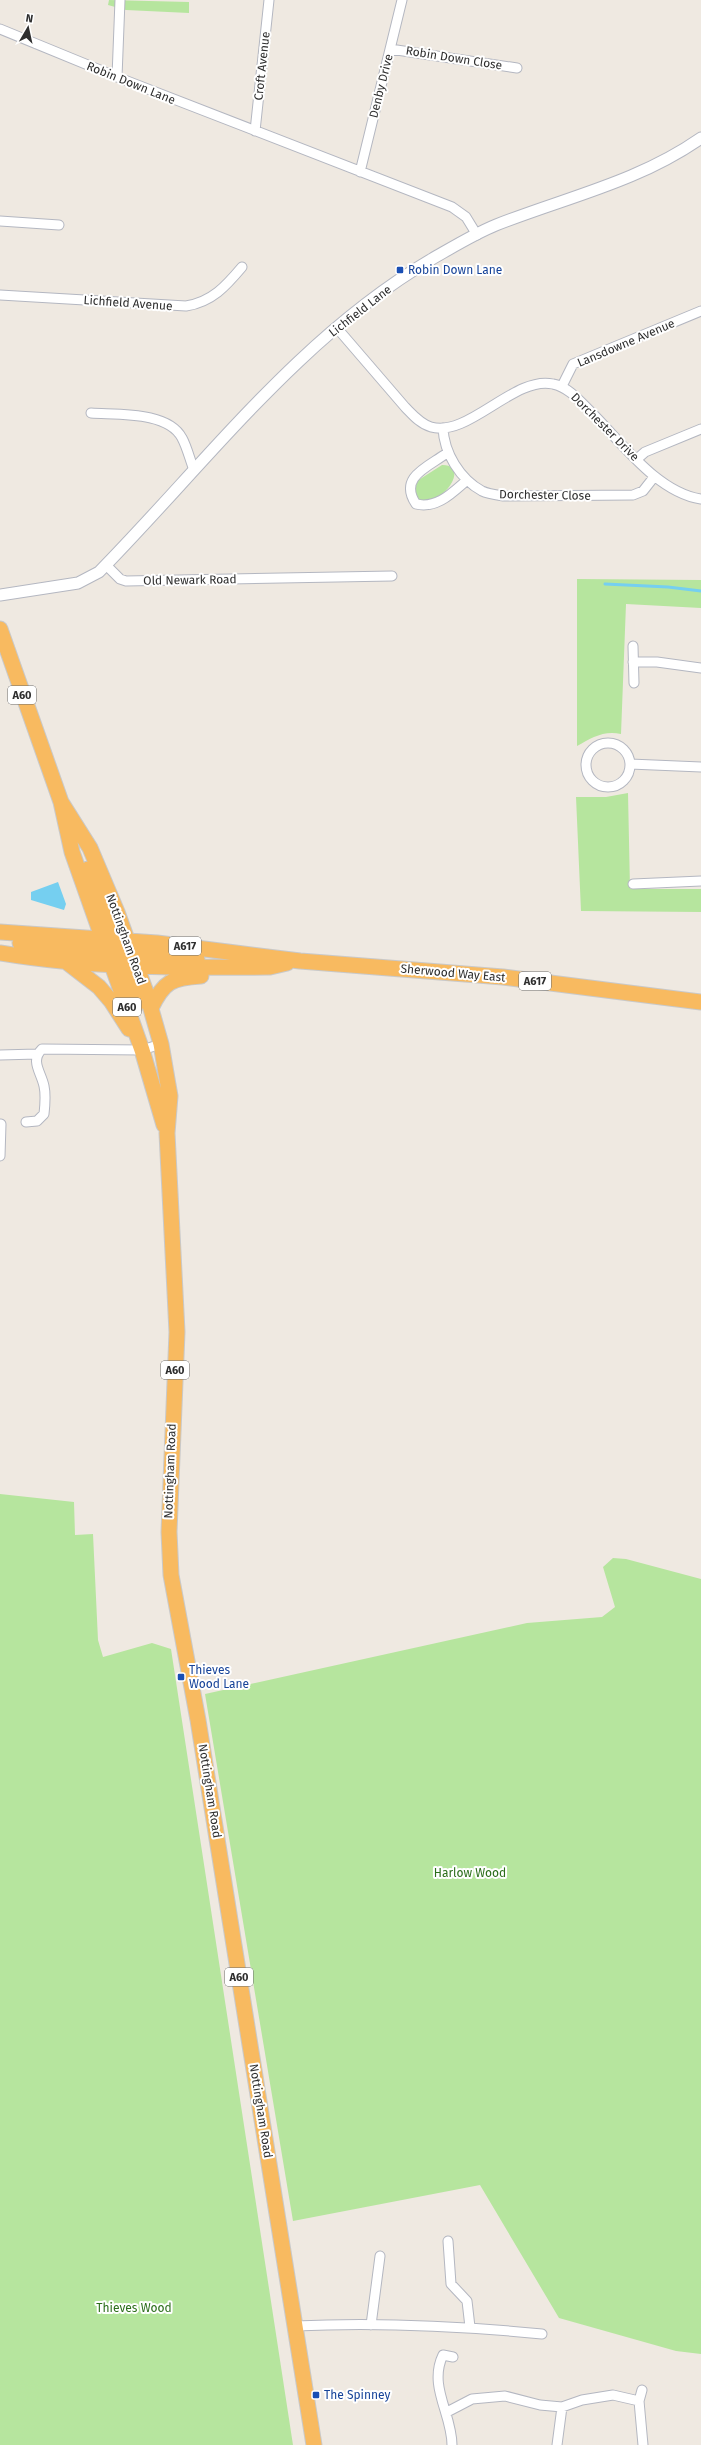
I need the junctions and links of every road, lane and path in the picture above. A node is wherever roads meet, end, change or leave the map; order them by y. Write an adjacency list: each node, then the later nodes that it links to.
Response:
1 (120, 0): 7 (street)
2 (270, 0): 8 (street, Croft Avenue)
3 (402, 0): 5 (street, Denby Drive)
4 (0, 29): 7 (street, Robin Down Lane)
5 (390, 49): 6 (street, Robin Down Close); 10 (street, Denby Drive)
6 (517, 68)
7 (117, 77): 8 (street, Robin Down Lane)
8 (255, 131): 10 (street, Robin Down Lane)
9 (701, 138): 13 (street, Lichfield Lane)
10 (360, 172): 13 (street, Robin Down Lane)
11 (0, 222): 12 (street)
12 (59, 225)
13 (477, 235): 17 (street, Lichfield Lane)
14 (242, 267): 15 (street, Lichfield Avenue)
15 (0, 295)
16 (701, 311): 18 (street, Lansdowne Avenue)
17 (337, 328): 20 (street, Dorchester Drive); 24 (street, Lichfield Lane)
18 (562, 386): 20 (street, Dorchester Drive); 23 (street, Dorchester Drive)
19 (91, 413): 24 (street)
20 (442, 428): 22 (street, Dorchester Close)
21 (701, 429): 23 (street)
22 (447, 453): 26 (street, Dorchester Close); 26 (street)
23 (637, 459): 25 (street, Dorchester Drive)
24 (194, 470): 28 (street, Lichfield Lane)
25 (654, 478): 26 (street, Dorchester Close); 27 (street, Dorchester Drive)
26 (467, 480)
27 (701, 499)
28 (106, 565): 29 (street, Old Newark Road); 30 (street)
29 (392, 576)
30 (0, 595)
31 (0, 629): 38 (highway, Nottingham Road / A60)
32 (633, 646): 33 (street)
33 (633, 662): 34 (street); 35 (street)
34 (701, 668)
35 (634, 683)
36 (630, 764): 36 (street); 37 (street)
37 (701, 767)
38 (61, 802): 43 (highway, Nottingham Road / A60); 43 (highway, Nottingham Road / A60)
39 (699, 881): 40 (street)
40 (634, 884)
41 (0, 932): 43 (highway, A617)
42 (0, 941): 43 (highway)
43 (119, 952): 45 (highway, A617); 46 (highway, Sherwood Way East / A617); 47 (highway); 49 (highway, Nottingham Road / A60); 51 (highway, Nottingham Road / A60)
44 (0, 953): 45 (highway, A617)
45 (64, 960): 51 (highway)
46 (300, 961): 47 (highway, Sherwood Way East / A617); 48 (highway, Sherwood Way East / A617)
47 (235, 967): 49 (highway)
48 (701, 1002)
49 (150, 1008): 50 (highway, Nottingham Road / A60)
50 (160, 1044): 51 (street); 56 (highway, Nottingham Road / A60)
51 (142, 1050): 52 (street); 56 (highway, Nottingham Road / A60)
52 (37, 1054): 53 (street); 54 (street)
53 (0, 1055)
54 (26, 1122)
55 (0, 1124): 57 (street)
56 (167, 1134): 61 (highway, Nottingham Road / A60)
57 (0, 1156)
58 (448, 2241): 62 (street)
59 (380, 2256): 60 (street)
60 (371, 2325): 61 (street); 62 (street)
61 (295, 2326): 69 (highway, Nottingham Road / A60)
62 (470, 2327): 63 (street)
63 (542, 2334)
64 (453, 2357): 68 (street)
65 (642, 2390): 66 (street)
66 (639, 2401): 67 (street); 72 (street)
67 (562, 2407): 68 (street); 71 (street)
68 (447, 2412): 70 (street)
69 (314, 2445)
70 (452, 2445)
71 (557, 2445)
72 (643, 2445)

